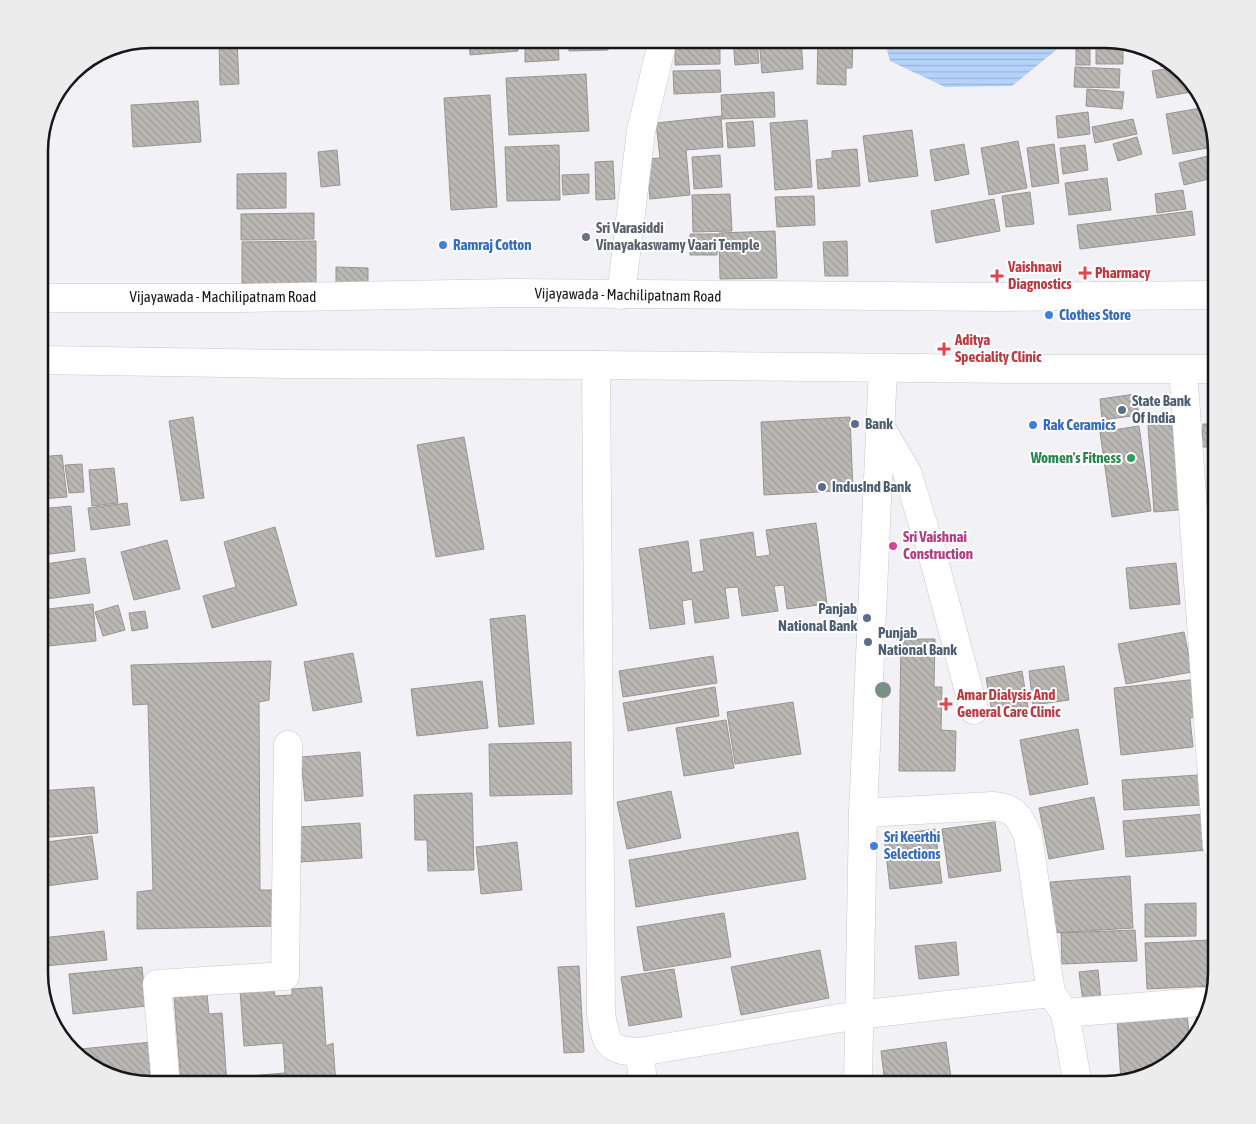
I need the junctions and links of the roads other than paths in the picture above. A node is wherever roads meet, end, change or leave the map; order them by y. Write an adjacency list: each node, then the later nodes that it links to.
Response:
1 (661, 48): 2 (main road)
2 (621, 295): 3 (main road, Vijayawada - Machilipatnam Road); 4 (main road, Vijayawada - Machilipatnam Road)
3 (1208, 295)
4 (48, 298)
5 (48, 360): 6 (main road)
6 (596, 365): 7 (main road); 18 (main road)
7 (883, 368): 9 (main road); 10 (main road)
8 (1208, 369): 9 (main road)
9 (1183, 370): 12 (main road)
10 (881, 428): 11 (main road); 14 (main road)
11 (974, 710)
12 (1208, 721)
13 (288, 745): 19 (main road)
14 (863, 813): 16 (main road); 17 (main road)
15 (1205, 1001): 16 (main road)
16 (1058, 1003): 17 (main road); 22 (main road)
17 (858, 1015): 18 (main road); 21 (main road)
18 (640, 1052): 20 (main road)
19 (165, 1076)
20 (642, 1076)
21 (858, 1076)
22 (1076, 1076)

